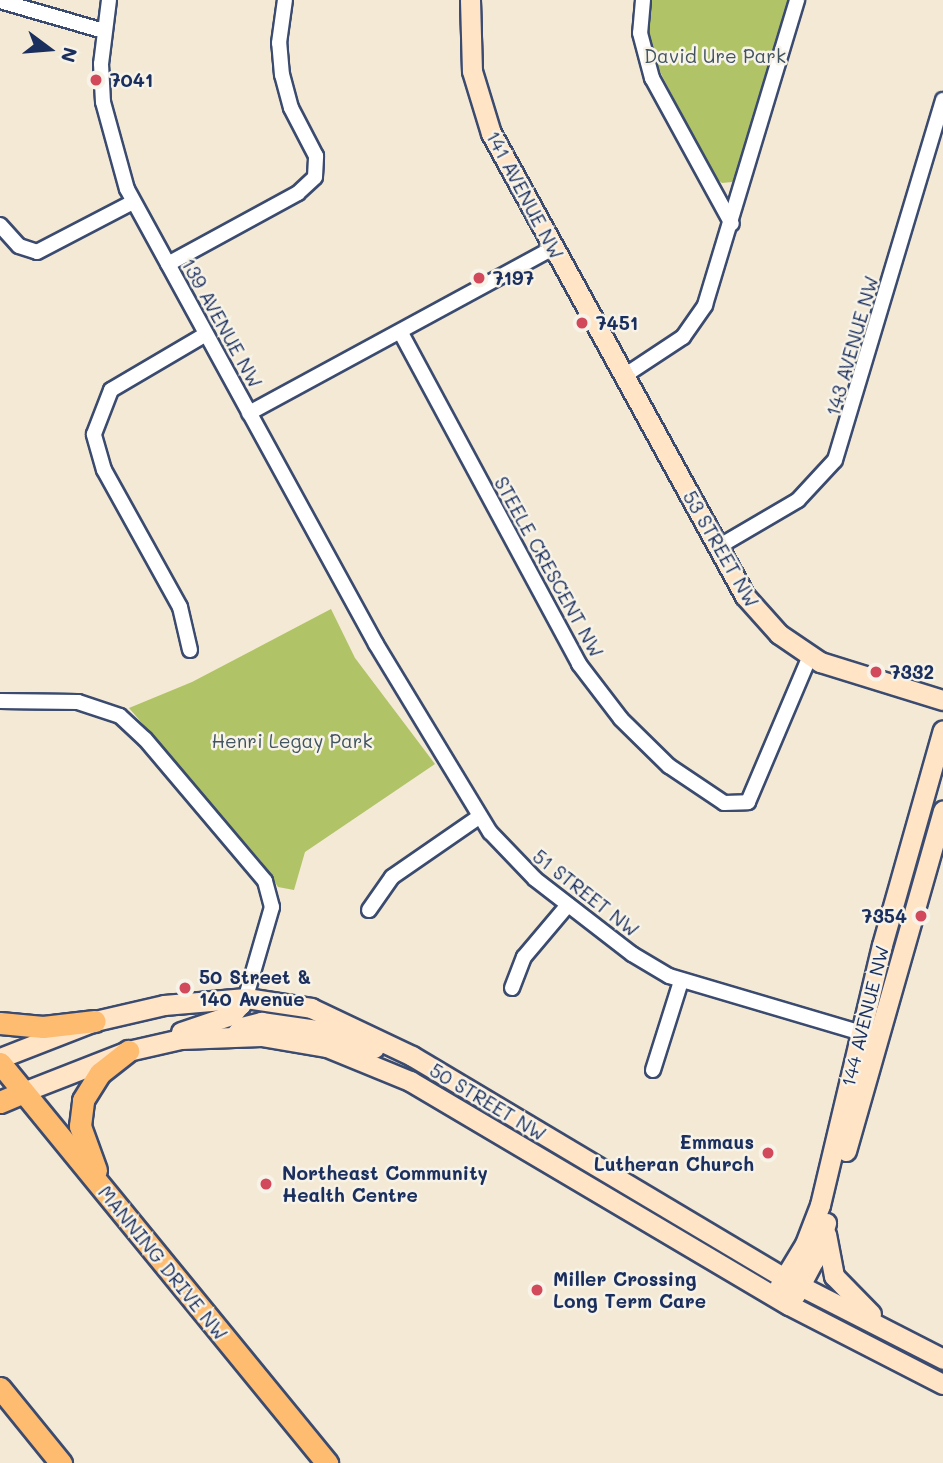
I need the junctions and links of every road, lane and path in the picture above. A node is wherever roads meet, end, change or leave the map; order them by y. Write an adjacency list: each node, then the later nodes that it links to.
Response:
1 (109, 0): 7 (street, 139 AVENUE NW)
2 (285, 0): 13 (street)
3 (470, 0): 12 (main road, 141 AVENUE NW)
4 (643, 0): 10 (street)
5 (797, 0): 10 (street)
6 (0, 1): 7 (street)
7 (104, 31): 9 (street, 139 AVENUE NW)
8 (943, 100): 18 (street, 143 AVENUE NW)
9 (133, 202): 11 (street); 13 (street, 139 AVENUE NW)
10 (732, 224): 16 (street)
11 (0, 225)
12 (553, 248): 14 (street); 16 (main road, 141 AVENUE NW)
13 (168, 264): 15 (street, 139 AVENUE NW)
14 (401, 333): 17 (street); 21 (street, STEELE CRESCENT NW)
15 (206, 334): 17 (street, 139 AVENUE NW); 20 (street)
16 (624, 376): 18 (main road, 53 STREET NW)
17 (249, 413): 19 (street, 139 AVENUE NW)
18 (718, 547): 21 (main road, 53 STREET NW)
19 (376, 644): 26 (street, 51 STREET NW)
20 (190, 650)
21 (810, 656): 22 (main road, 53 STREET NW)
22 (943, 700)
23 (0, 701): 31 (street)
24 (943, 730): 35 (main road, 144 AVENUE NW)
25 (943, 811): 35 (main road, 144 AVENUE NW)
26 (479, 817): 27 (street, 51 STREET NW); 28 (street)
27 (568, 905): 29 (street, 51 STREET NW); 30 (street)
28 (369, 910)
29 (681, 981): 35 (street, 51 STREET NW); 40 (street)
30 (512, 988)
31 (246, 998): 32 (main road, 50 STREET NW); 34 (street); 36 (main road); 38 (main road, 50 STREET NW)
32 (95, 1021): 33 (main road); 37 (main road, 50 STREET NW)
33 (0, 1023)
34 (235, 1035): 36 (main road, 50 STREET NW); 38 (main road); 46 (main road, 50 STREET NW)
35 (869, 1036): 44 (main road, 144 AVENUE NW); 45 (main road, 144 AVENUE NW)
36 (132, 1049): 41 (main road, 50 STREET NW); 43 (main road)
37 (0, 1058)
38 (416, 1058): 45 (main road, 50 STREET NW)
39 (0, 1063): 41 (main road, MANNING DRIVE NW)
40 (653, 1070)
41 (23, 1092): 42 (main road, 50 STREET NW); 43 (main road, MANNING DRIVE NW)
42 (0, 1102)
43 (105, 1192): 52 (main road, MANNING DRIVE NW)
44 (827, 1219): 45 (main road, 144 AVENUE NW); 47 (main road)
45 (792, 1282): 46 (main road, 144 AVENUE NW); 47 (main road, 50 STREET NW)
46 (781, 1300): 49 (main road, 50 STREET NW)
47 (911, 1343): 48 (main road, 50 STREET NW)
48 (943, 1359)
49 (943, 1384)
50 (0, 1388): 51 (main road)
51 (61, 1463)
52 (327, 1463)

